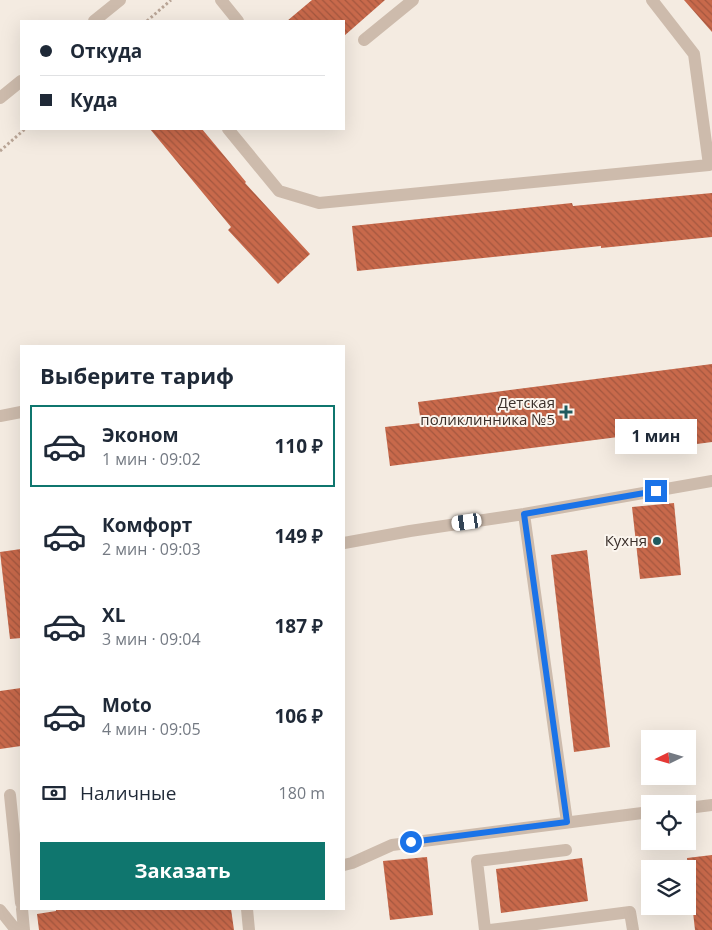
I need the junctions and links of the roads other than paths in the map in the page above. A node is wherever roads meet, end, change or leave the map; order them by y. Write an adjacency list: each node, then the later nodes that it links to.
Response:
1 (120, 0): 5 (street)
2 (220, 0): 6 (street)
3 (413, 0): 7 (street)
4 (652, 0): 10 (street)
5 (95, 20)
6 (237, 20)
7 (364, 40)
8 (20, 82): 9 (street)
9 (0, 98)
10 (229, 130)
11 (20, 412): 12 (street)
12 (0, 416)
13 (712, 481): 14 (street)
14 (524, 514): 15 (street); 20 (street)
15 (345, 543)
16 (10, 795): 23 (street)
17 (712, 805): 18 (street)
18 (696, 807)
19 (641, 813): 20 (street)
20 (567, 822): 22 (street)
21 (566, 850): 30 (street)
22 (345, 865)
23 (20, 893)
24 (0, 910): 27 (street)
25 (22, 910): 28 (street)
26 (247, 910): 29 (street)
27 (16, 930)
28 (24, 930)
29 (249, 930)
30 (485, 930)
31 (490, 930): 32 (street)
32 (633, 930)

